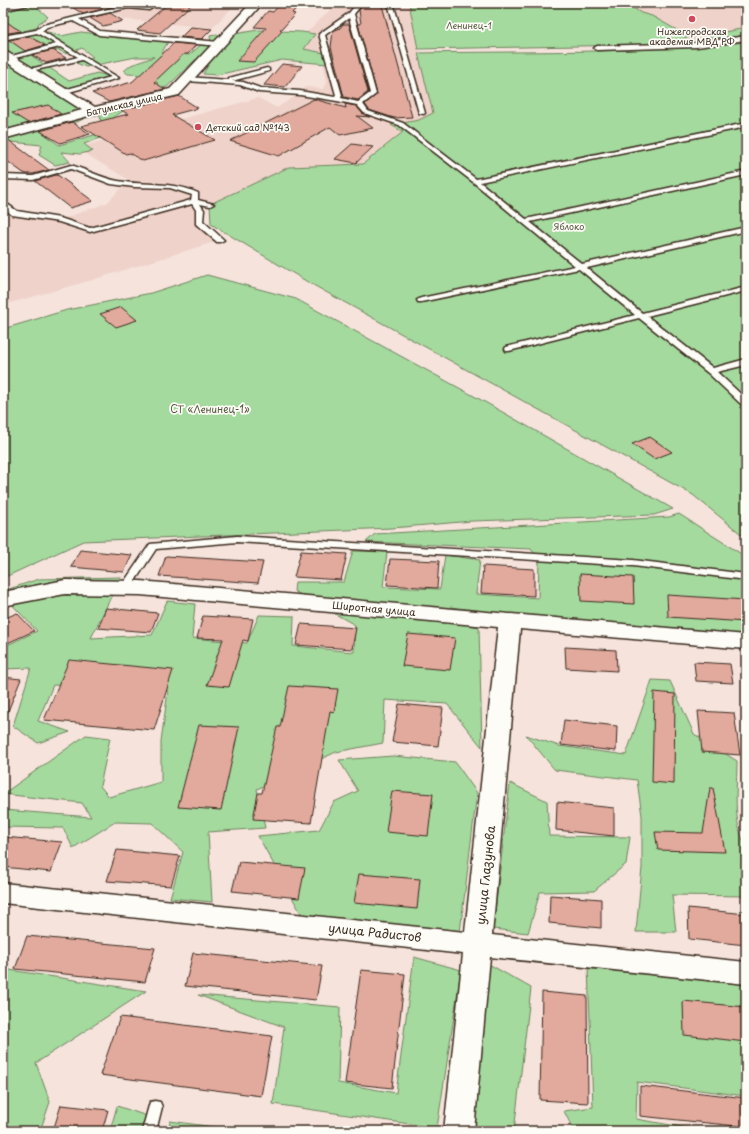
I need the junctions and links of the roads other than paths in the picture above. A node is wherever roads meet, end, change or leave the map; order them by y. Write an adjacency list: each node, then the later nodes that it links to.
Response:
1 (33, 3): 6 (lane)
2 (257, 3): 12 (street, Батумская улица)
3 (360, 3): 7 (lane)
4 (386, 3): 25 (lane)
5 (149, 8): 8 (lane)
6 (3, 9)
7 (351, 14): 22 (lane); 23 (lane)
8 (74, 19): 9 (lane); 12 (lane)
9 (38, 31): 10 (lane); 13 (lane)
10 (3, 38)
11 (746, 38): 14 (lane)
12 (219, 44): 19 (street, Батумская улица)
13 (61, 45): 15 (lane); 16 (lane)
14 (597, 48)
15 (5, 56): 18 (street)
16 (83, 58): 18 (lane); 21 (lane)
17 (267, 70): 20 (lane)
18 (28, 71): 21 (street)
19 (187, 79): 20 (lane); 24 (street, Батумская улица)
20 (223, 81): 22 (lane)
21 (62, 92): 24 (street)
22 (337, 100): 23 (lane)
23 (359, 104): 30 (lane)
24 (93, 111): 27 (street, Батумская улица)
25 (422, 113)
26 (746, 125): 30 (lane)
27 (3, 135)
28 (746, 173): 34 (lane)
29 (3, 177): 31 (lane)
30 (475, 181): 34 (lane)
31 (194, 200): 32 (lane); 33 (lane); 36 (lane)
32 (3, 203)
33 (210, 204)
34 (524, 221): 37 (lane)
35 (746, 228): 37 (lane)
36 (220, 240)
37 (580, 267): 39 (lane); 40 (lane)
38 (746, 289): 40 (lane)
39 (421, 300)
40 (640, 315): 41 (lane); 43 (lane)
41 (509, 349)
42 (746, 362): 43 (lane)
43 (711, 371): 44 (lane)
44 (746, 404)
45 (746, 577): 46 (lane)
46 (125, 588): 47 (street, Широтная улица); 48 (street, Широтная улица)
47 (3, 599)
48 (510, 620): 49 (street, Широтная улица); 51 (street, улица Глазунова)
49 (746, 642)
50 (3, 893): 51 (street, улица Радистов)
51 (478, 943): 52 (street, улица Радистов); 55 (street, улица Глазунова)
52 (746, 973)
53 (155, 1107): 54 (lane)
54 (149, 1131)
55 (458, 1131)

